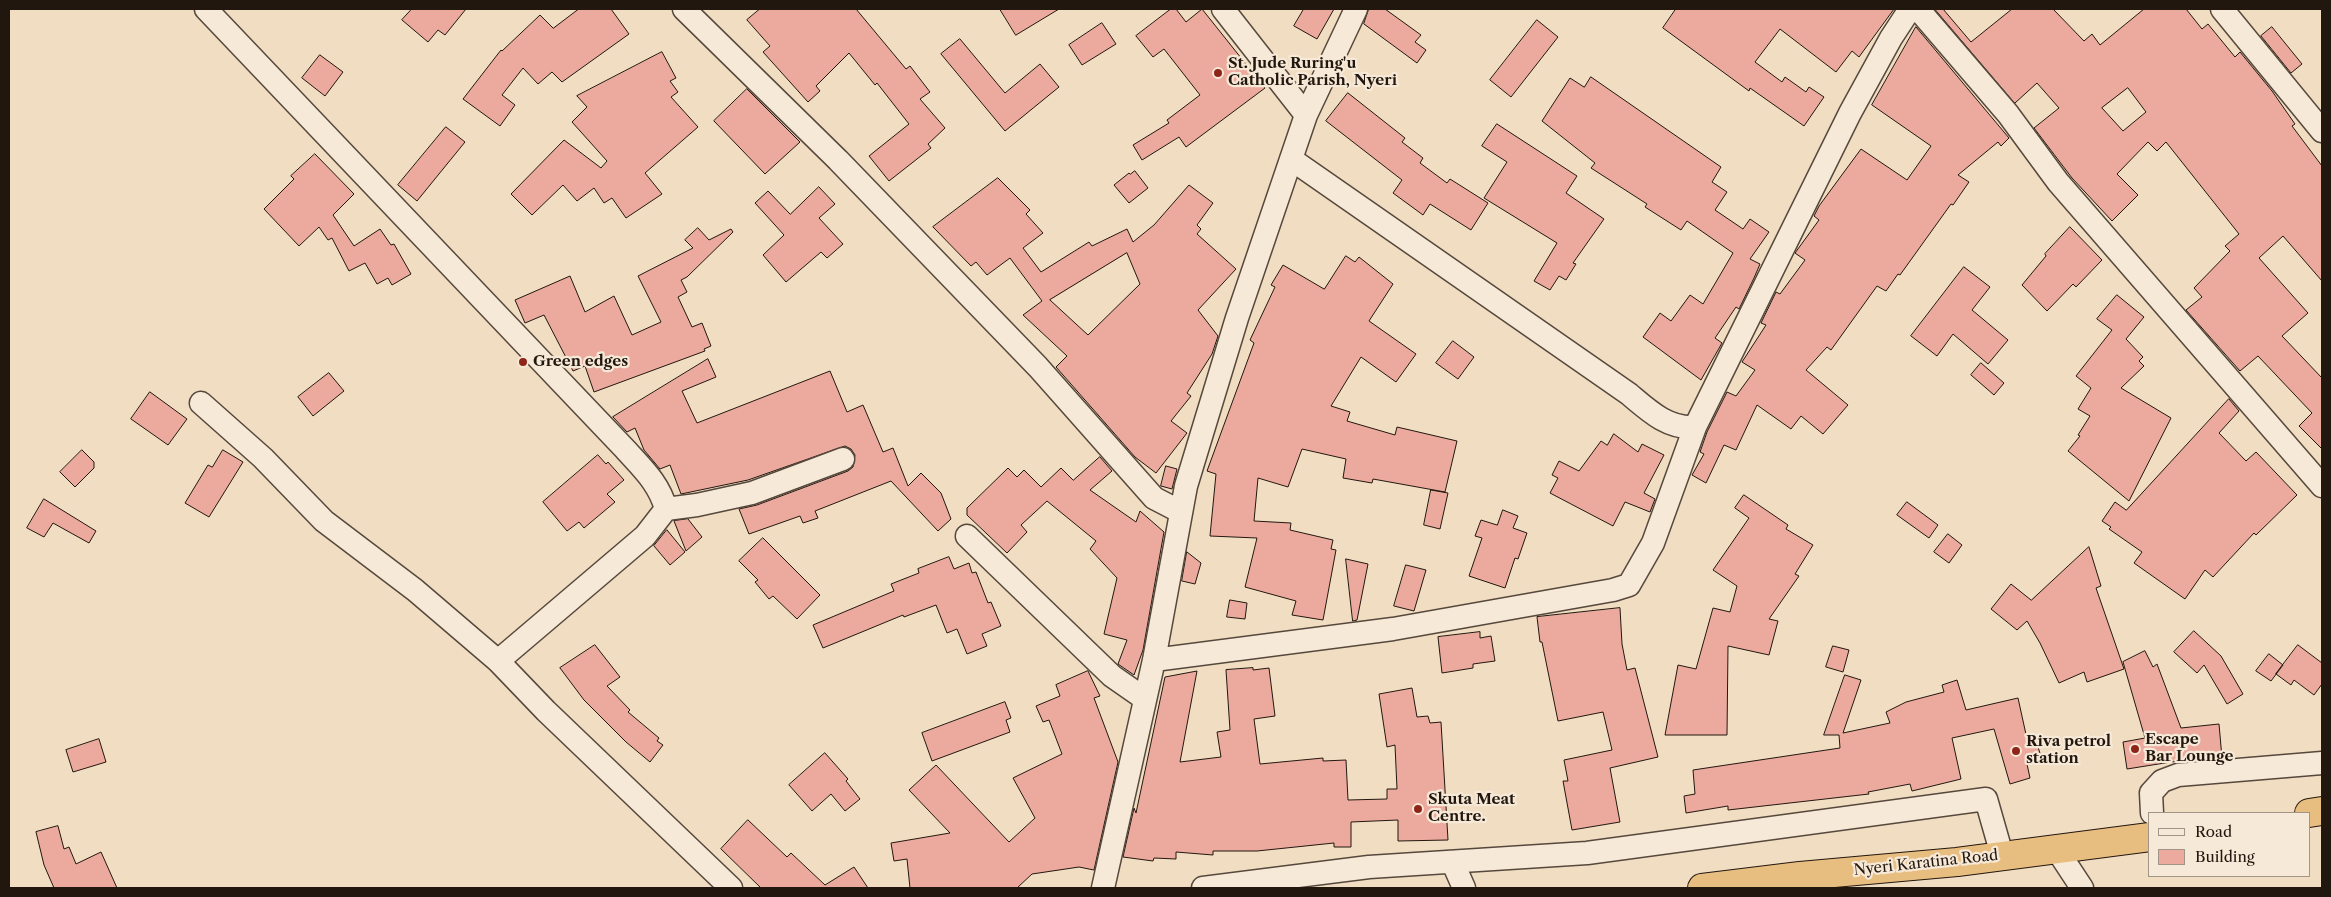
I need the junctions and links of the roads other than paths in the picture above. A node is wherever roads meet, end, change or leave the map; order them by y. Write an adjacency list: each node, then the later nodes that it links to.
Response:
1 (206, 9): 15 (street)
2 (684, 9): 16 (street)
3 (1223, 9): 8 (street)
4 (1356, 9): 8 (street)
5 (1910, 9): 12 (street)
6 (1918, 9): 14 (street)
7 (2222, 9): 9 (street)
8 (1306, 115): 10 (street)
9 (2322, 131)
10 (1291, 159): 12 (street); 16 (street)
11 (201, 402): 19 (street)
12 (1695, 427): 18 (street)
13 (842, 459): 15 (street)
14 (2322, 486)
15 (666, 508): 19 (street)
16 (1182, 512): 18 (street)
17 (967, 536): 20 (street)
18 (1154, 660): 20 (street)
19 (498, 661): 27 (street)
20 (1145, 699): 28 (street)
21 (2322, 763): 22 (street)
22 (2152, 812)
23 (2148, 837): 24 (highway, Nyeri Karatina Road)
24 (2056, 850): 25 (highway, Nyeri Karatina Road); 32 (street)
25 (2002, 855): 26 (street); 31 (highway, Nyeri Karatina Road)
26 (1453, 863): 29 (street); 30 (street)
27 (731, 888)
28 (1103, 888)
29 (1203, 888)
30 (1464, 888)
31 (1702, 888)
32 (2082, 888)

